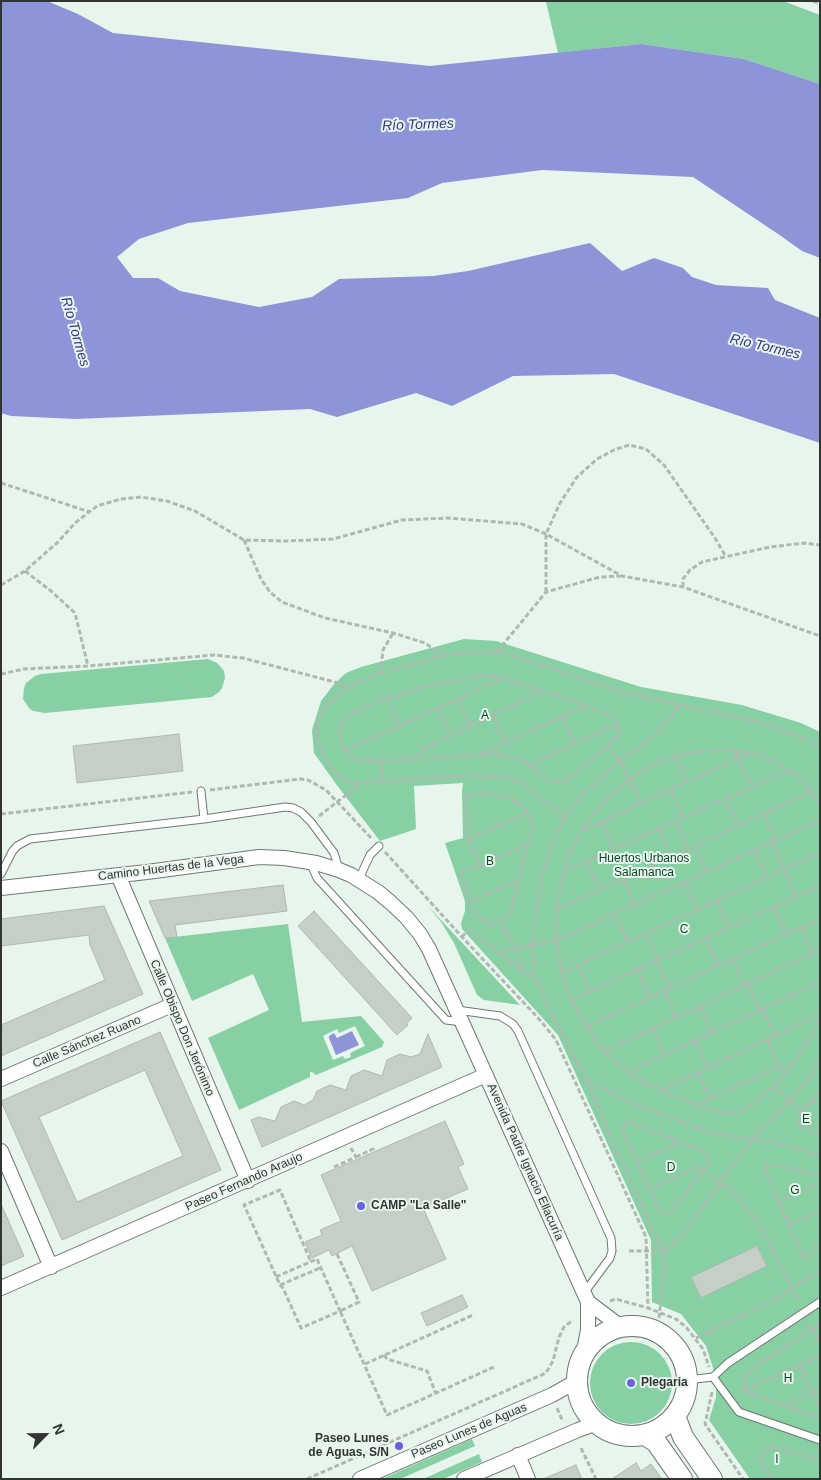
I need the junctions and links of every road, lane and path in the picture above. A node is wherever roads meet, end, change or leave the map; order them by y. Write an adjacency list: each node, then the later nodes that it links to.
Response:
1 (813, 1): 2 (path)
2 (820, 4)
3 (1, 483): 4 (path)
4 (90, 512): 6 (path); 9 (path)
5 (546, 534): 6 (path); 8 (path); 10 (path); 13 (path)
6 (244, 540): 14 (path)
7 (820, 545): 8 (path)
8 (726, 557): 12 (path)
9 (25, 571): 11 (path); 18 (path)
10 (622, 576): 12 (path); 13 (path)
11 (1, 585)
12 (683, 587): 15 (path)
13 (546, 592): 16 (path)
14 (393, 633): 17 (path); 19 (path)
15 (820, 636)
16 (497, 652): 17 (path); 27 (path)
17 (442, 656): 19 (path)
18 (88, 666): 20 (path); 22 (path)
19 (384, 673): 22 (path)
20 (1, 674)
21 (504, 678): 23 (path); 24 (path); 25 (path)
22 (351, 686): 53 (path)
23 (543, 691): 26 (path); 29 (path)
24 (387, 698): 32 (path); 39 (path)
25 (458, 699): 28 (path); 33 (path)
26 (585, 705): 30 (path); 31 (path)
27 (679, 705): 37 (path); 47 (path)
28 (438, 708): 32 (path); 34 (path)
29 (493, 715): 33 (path); 35 (path)
30 (562, 717): 35 (path); 36 (path)
31 (617, 724): 36 (path); 38 (path)
32 (399, 726): 39 (path)
33 (470, 726): 34 (path)
34 (450, 736): 45 (path)
35 (505, 743): 42 (path)
36 (574, 744): 48 (path)
37 (820, 745)
38 (607, 746): 47 (path); 48 (path)
39 (345, 751): 46 (path)
40 (735, 751): 41 (path); 43 (path); 44 (path)
41 (750, 753): 44 (path); 49 (path)
42 (479, 756): 45 (path); 48 (path)
43 (676, 756): 50 (path); 52 (path)
44 (739, 758): 52 (path); 54 (path)
45 (412, 759): 46 (path)
46 (380, 761): 51 (path)
47 (619, 761): 50 (path); 64 (path)
48 (529, 765)
49 (789, 770): 54 (path); 57 (path)
50 (630, 779): 59 (path); 72 (path)
51 (382, 782): 53 (path); 64 (path)
52 (686, 782): 55 (path)
53 (358, 783): 63 (path)
54 (752, 787): 58 (path)
55 (671, 790): 59 (path); 65 (path)
56 (201, 791): 66 (lane)
57 (811, 792): 60 (path); 62 (path)
58 (726, 798): 65 (path); 70 (path)
59 (641, 804): 69 (path)
60 (820, 804)
61 (528, 813): 73 (path); 73 (path); 75 (path)
62 (764, 814): 70 (path); 74 (path)
63 (319, 816)
64 (565, 817): 118 (path)
65 (684, 818): 68 (path)
66 (204, 819): 86 (lane); 90 (lane)
67 (820, 820): 74 (path)
68 (676, 821): 71 (path); 79 (path)
69 (602, 822): 72 (path); 78 (path)
70 (738, 826): 77 (path)
71 (658, 829): 78 (path); 82 (path)
72 (582, 831): 88 (path)
73 (468, 839): 85 (path)
74 (774, 841): 80 (path); 87 (path)
75 (528, 844): 85 (path); 95 (path)
76 (379, 846): 93 (lane)
77 (694, 846): 79 (path); 89 (path)
78 (614, 849): 83 (path)
79 (688, 849): 82 (path)
80 (755, 850): 89 (path); 92 (path)
81 (820, 853): 87 (path)
82 (671, 857): 94 (path)
83 (587, 861): 88 (path); 99 (path)
84 (310, 862): 86 (street, Camino Huertas de la Vega); 91 (street, Camino Huertas de la Vega); 141 (lane)
85 (480, 865): 102 (path)
86 (339, 870): 93 (street, Avenida Padre Ignacio Ellacuría)
87 (784, 870): 92 (path); 100 (path)
88 (564, 872): 105 (path)
89 (706, 872): 96 (path)
90 (1, 874)
91 (118, 875): 98 (street, Camino Huertas de la Vega); 138 (street, Calle Obispo Don Jerónimo)
92 (767, 878): 101 (path)
93 (359, 879): 141 (street, Avenida Padre Ignacio Ellacuría)
94 (624, 879): 99 (path); 103 (path)
95 (518, 881): 102 (path); 109 (path)
96 (684, 882): 103 (path); 106 (path)
97 (820, 886): 100 (path)
98 (1, 888)
99 (599, 890): 105 (path)
100 (796, 897): 104 (path)
101 (717, 901): 106 (path); 111 (path)
102 (469, 902): 109 (path)
103 (635, 905): 107 (path)
104 (774, 907): 111 (path); 113 (path)
105 (556, 910): 116 (path)
106 (696, 910): 112 (path)
107 (615, 914): 116 (path); 117 (path)
108 (820, 919): 110 (path)
109 (500, 921): 119 (path)
110 (802, 927): 113 (path); 122 (path)
111 (728, 928): 115 (path)
112 (646, 934): 117 (path); 124 (path)
113 (786, 934): 123 (path)
114 (462, 937): 121 (path)
115 (706, 938): 124 (path); 126 (path)
116 (556, 941): 118 (path); 129 (path)
117 (628, 942): 125 (path)
118 (533, 946): 119 (path); 130 (path)
119 (515, 949): 121 (path); 128 (path)
120 (820, 950): 122 (path)
121 (498, 951): 128 (path)
122 (813, 954): 132 (path)
123 (733, 959): 126 (path); 132 (path)
124 (657, 960): 127 (path); 133 (path)
125 (578, 965): 129 (path); 135 (path)
126 (718, 966): 133 (path)
127 (638, 969): 135 (path); 136 (path)
128 (523, 972): 130 (path)
129 (562, 972): 137 (path)
130 (535, 977): 160 (path)
131 (820, 982): 140 (path)
132 (746, 985): 139 (path); 140 (path)
133 (669, 988): 134 (path)
134 (665, 990): 136 (path); 142 (path)
135 (590, 991): 137 (path)
136 (650, 997): 144 (path)
137 (571, 1000): 144 (path)
138 (172, 1005): 159 (street, Calle Sánchez Ruano); 182 (street, Calle Obispo Don Jerónimo)
139 (700, 1007): 142 (path); 146 (path)
140 (761, 1010): 146 (path); 147 (path)
141 (460, 1016): 158 (street, Avenida Padre Ignacio Ellacuría); 201 (lane)
142 (676, 1018): 145 (path)
143 (820, 1018): 147 (path); 155 (path)
144 (586, 1027): 150 (path)
145 (653, 1029): 150 (path); 151 (path)
146 (712, 1032): 148 (path)
147 (775, 1036): 149 (path)
148 (695, 1040): 151 (path); 154 (path)
149 (768, 1040): 153 (path); 154 (path)
150 (605, 1051): 156 (path)
151 (665, 1054): 156 (path)
152 (820, 1060): 166 (path)
153 (779, 1067): 155 (path); 164 (path)
154 (708, 1068): 157 (path)
155 (787, 1071): 161 (path)
156 (628, 1072): 162 (path)
157 (698, 1073): 162 (path); 164 (path)
158 (486, 1075): 182 (street, Paseo Fernando Araujo); 201 (street, Avenida Padre Ignacio Ellacuría)
159 (1, 1079)
160 (587, 1080): 172 (path); 191 (path)
161 (774, 1086): 166 (path); 168 (path)
162 (661, 1090): 168 (path)
163 (820, 1091): 167 (path)
164 (710, 1099): 168 (path)
165 (820, 1099): 167 (path)
166 (790, 1100): 169 (path); 172 (path)
167 (809, 1104): 169 (path)
168 (696, 1106)
169 (802, 1112): 170 (path)
170 (820, 1133)
171 (678, 1140): 178 (path); 178 (path); 180 (path)
172 (752, 1140): 176 (path); 183 (path)
173 (352, 1150): 177 (path)
174 (1, 1151): 194 (street)
175 (374, 1152): 177 (path)
176 (820, 1156)
177 (356, 1157): 179 (path)
178 (637, 1162): 185 (path)
179 (334, 1167)
180 (703, 1171): 183 (path); 185 (path); 185 (path)
181 (820, 1175): 186 (path)
182 (248, 1181): 194 (street, Paseo Fernando Araujo)
183 (721, 1182): 191 (path); 200 (path)
184 (820, 1182): 186 (path)
185 (650, 1190)
186 (778, 1202): 188 (path)
187 (820, 1211): 188 (path)
188 (789, 1225): 189 (path)
189 (820, 1246)
190 (628, 1251): 191 (path)
191 (664, 1251): 208 (path)
192 (337, 1254): 205 (path)
193 (311, 1262): 195 (path); 197 (path); 197 (path)
194 (51, 1267): 199 (street, Paseo Fernando Araujo)
195 (320, 1267): 198 (path); 205 (path)
196 (820, 1270): 200 (path)
197 (276, 1277): 198 (path)
198 (280, 1286): 205 (path)
199 (1, 1288)
200 (793, 1289): 212 (path)
201 (586, 1298): 210 (street, Avenida Padre Ignacio Ellacuría); 215 (street, Avenida Padre Ignacio Ellacuría)
202 (611, 1301): 204 (path)
203 (820, 1302): 220 (lane)
204 (648, 1308)
205 (340, 1311): 217 (path)
206 (473, 1315): 214 (path)
207 (578, 1316): 242 (path)
208 (659, 1318)
209 (820, 1324): 211 (path)
210 (621, 1327): 215 (main road); 221 (main road)
211 (810, 1329): 213 (path); 225 (path)
212 (696, 1338)
213 (820, 1344)
214 (384, 1355): 217 (path); 227 (path)
215 (583, 1356): 222 (main road)
216 (820, 1356): 218 (path)
217 (365, 1364): 227 (path)
218 (800, 1365): 225 (path); 226 (path)
219 (494, 1368): 227 (path)
220 (713, 1378): 221 (lane); 236 (lane)
221 (687, 1380): 231 (main road)
222 (577, 1381): 233 (main road); 243 (street, Paseo Lunes de Aguas)
223 (820, 1389): 226 (path)
224 (712, 1390): 249 (path)
225 (744, 1391): 229 (path)
226 (813, 1393): 229 (path); 230 (path)
227 (436, 1394)
228 (555, 1404): 234 (path)
229 (785, 1406): 232 (path)
230 (820, 1409)
231 (674, 1416): 235 (main road); 248 (main road)
232 (820, 1419)
233 (597, 1423): 235 (main road); 240 (street)
234 (564, 1425)
235 (645, 1435): 247 (main road)
236 (820, 1440)
237 (795, 1446): 239 (path)
238 (581, 1448): 246 (path)
239 (793, 1451): 241 (path); 250 (path)
240 (518, 1455): 244 (street); 245 (street)
241 (820, 1460)
242 (307, 1479)
243 (360, 1479)
244 (464, 1479)
245 (528, 1479)
246 (596, 1479)
247 (682, 1479)
248 (712, 1479)
249 (743, 1479)
250 (772, 1479)

